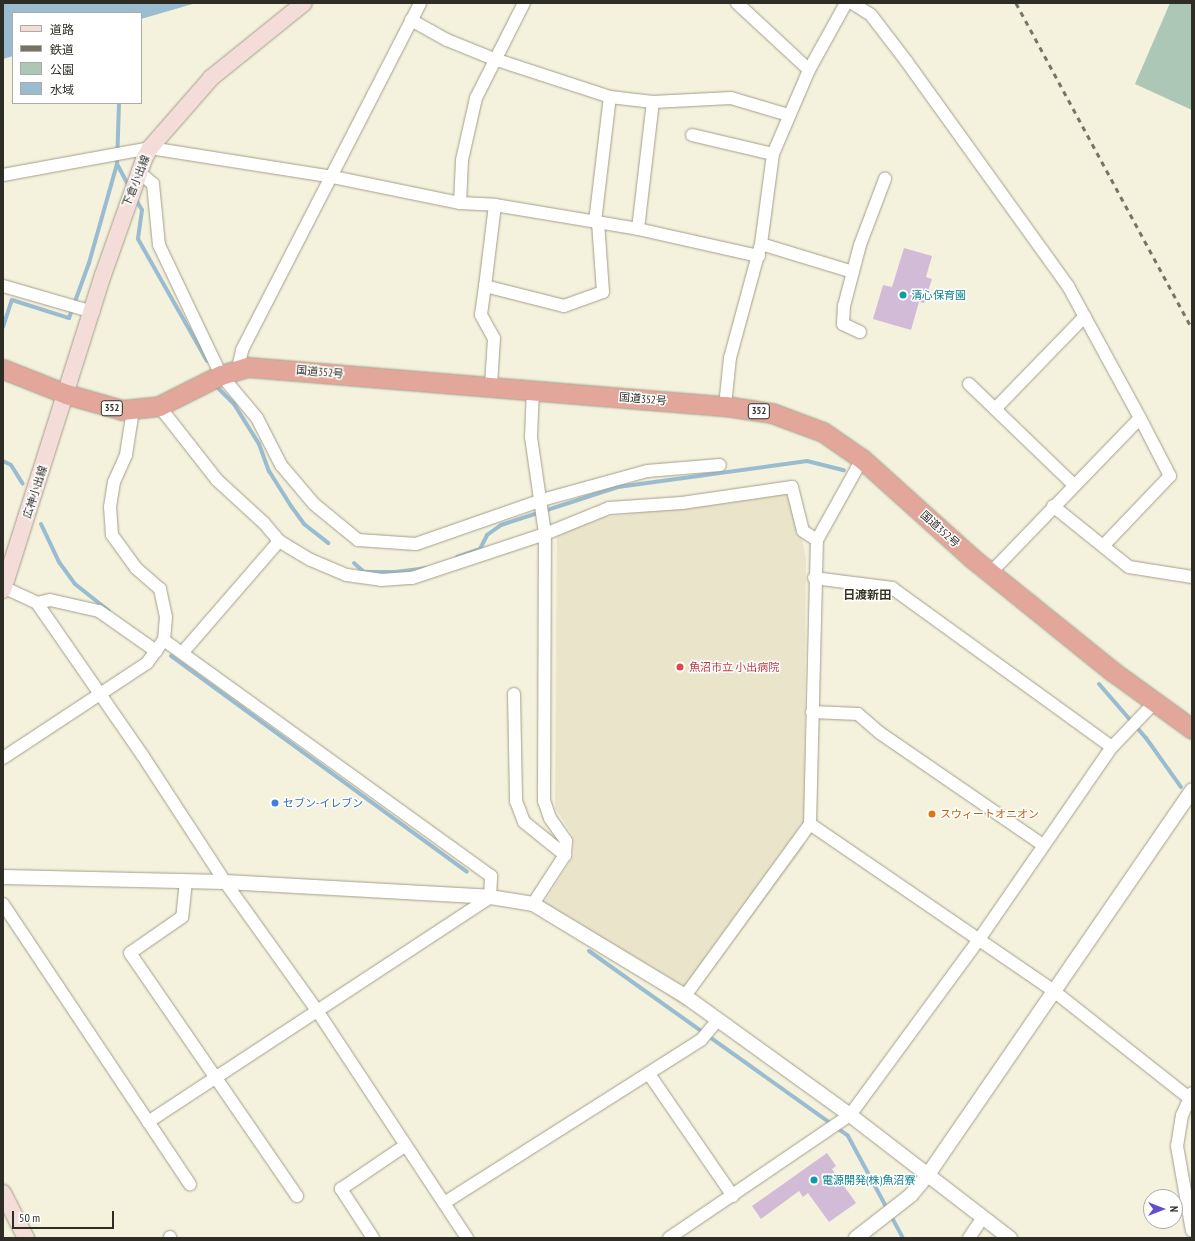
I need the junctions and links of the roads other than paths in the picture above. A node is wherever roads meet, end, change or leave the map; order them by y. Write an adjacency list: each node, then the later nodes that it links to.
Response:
1 (304, 3): 14 (main road, 下倉小出線)
2 (420, 3): 7 (street)
3 (524, 3): 8 (street)
4 (737, 3): 9 (street)
5 (846, 3): 9 (street)
6 (852, 3): 29 (street)
7 (411, 20): 8 (street); 18 (street)
8 (494, 59): 10 (street); 20 (street)
9 (809, 70): 12 (street)
10 (610, 97): 11 (street); 22 (street)
11 (653, 102): 12 (street); 23 (street)
12 (788, 115): 15 (street)
13 (692, 136): 15 (street)
14 (150, 148): 16 (main road, 下倉小出線); 17 (street); 18 (street)
15 (773, 154): 24 (street)
16 (138, 171): 28 (main road, 下倉小出線); 32 (street)
17 (3, 176)
18 (333, 177): 20 (street); 32 (street)
19 (885, 180): 25 (street)
20 (460, 203): 21 (street)
21 (495, 205): 22 (street); 27 (street)
22 (596, 222): 23 (street); 27 (street)
23 (638, 229): 24 (street)
24 (760, 250): 25 (street); 38 (street)
25 (853, 272): 30 (street)
26 (3, 286): 28 (street)
27 (485, 286): 34 (street)
28 (80, 309): 36 (main road, 下倉小出線)
29 (1085, 316): 39 (street); 41 (street)
30 (860, 332)
31 (3, 369): 36 (highway, 国道352号 / 352)
32 (230, 372): 34 (highway, 国道352号 / 352); 37 (highway, 国道352号 / 352); 45 (street)
33 (969, 384): 39 (street)
34 (491, 386): 35 (highway, 国道352号 / 352)
35 (533, 390): 38 (highway, 国道352号 / 352); 45 (street)
36 (66, 394): 40 (highway, 国道352号 / 352); 54 (main road, 広神小出線)
37 (159, 406): 40 (highway, 国道352号 / 352); 49 (street)
38 (725, 406): 42 (highway, 国道352号 / 352)
39 (995, 409): 44 (street)
40 (133, 410): 56 (street)
41 (1140, 418): 44 (street); 50 (street)
42 (862, 459): 48 (street); 51 (highway, 国道352号 / 352)
43 (720, 465): 45 (street)
44 (1074, 485): 46 (street)
45 (542, 506): 47 (street)
46 (1053, 506): 50 (street); 51 (street)
47 (545, 534): 48 (street); 49 (street); 69 (street)
48 (817, 540): 53 (street)
49 (279, 541): 58 (street)
50 (1103, 546): 52 (street)
51 (992, 571): 61 (highway, 国道352号 / 352)
52 (1192, 577)
53 (814, 578): 62 (street); 64 (street)
54 (3, 588): 55 (street)
55 (38, 603): 57 (street); 60 (street)
56 (164, 640): 57 (street); 58 (street)
57 (156, 651): 60 (street)
58 (183, 652): 73 (street)
59 (514, 694): 69 (street)
60 (101, 695): 65 (street); 72 (street)
61 (1155, 702): 63 (highway, 国道352号 / 352); 64 (street)
62 (812, 712): 67 (street); 68 (street)
63 (1192, 729)
64 (1112, 747): 68 (street)
65 (3, 758)
66 (1192, 790): 77 (street)
67 (810, 824): 76 (street); 78 (street)
68 (1043, 845): 76 (street)
69 (565, 855): 75 (street)
70 (3, 877): 71 (street)
71 (186, 881): 72 (street); 82 (street)
72 (225, 882): 73 (street); 79 (street)
73 (490, 897): 75 (street); 79 (street)
74 (3, 904): 85 (street)
75 (532, 904): 78 (street)
76 (980, 938): 77 (street); 84 (street)
77 (1055, 992): 83 (street); 87 (street)
78 (685, 996): 80 (street)
79 (318, 1012): 82 (street); 86 (street)
80 (717, 1021): 81 (street); 84 (street)
81 (649, 1074): 91 (street); 92 (street)
82 (214, 1080): 85 (street); 90 (street)
83 (1190, 1095): 94 (street)
84 (850, 1115): 87 (street); 91 (street)
85 (148, 1122): 88 (street)
86 (406, 1145): 92 (street); 96 (street)
87 (927, 1176): 93 (street); 99 (street)
88 (190, 1184)
89 (3, 1193): 95 (main road)
90 (297, 1196)
91 (733, 1196): 98 (street)
92 (444, 1203): 97 (street)
93 (983, 1218): 100 (street); 101 (street)
94 (1192, 1231)
95 (26, 1238)
96 (373, 1238)
97 (467, 1238)
98 (669, 1238)
99 (856, 1238)
100 (969, 1238)
101 (1010, 1238)

